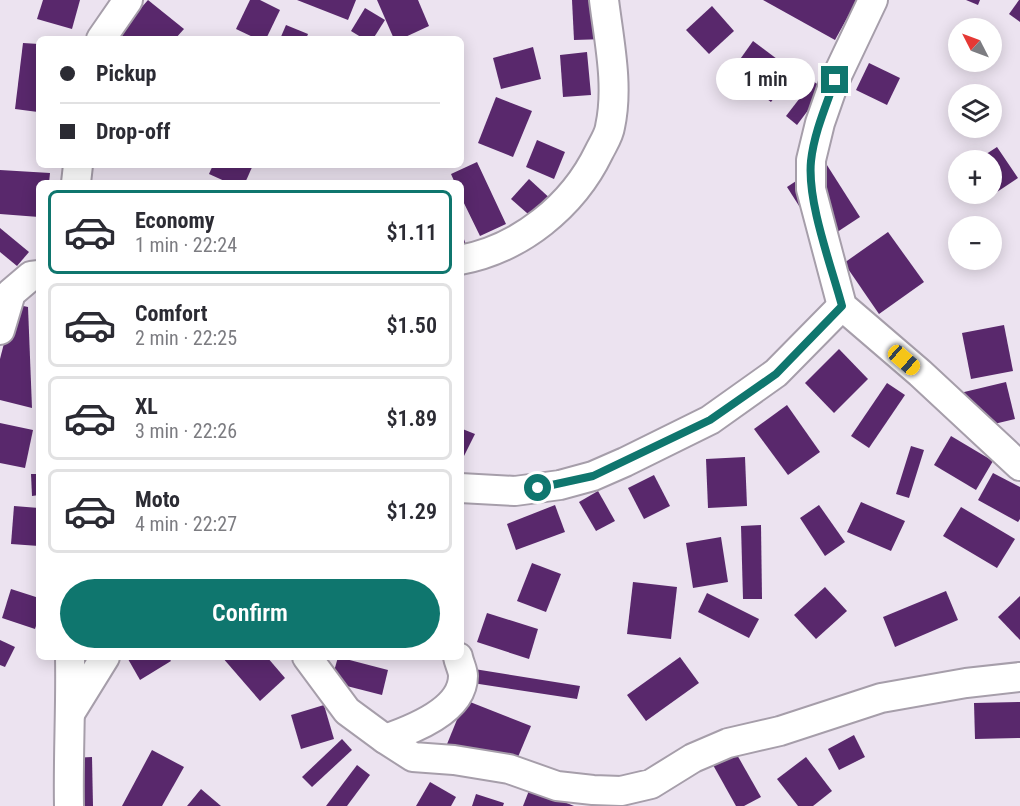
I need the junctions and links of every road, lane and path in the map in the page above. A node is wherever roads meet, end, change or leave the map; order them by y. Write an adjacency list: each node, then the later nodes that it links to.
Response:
1 (128, 0): 4 (street)
2 (604, 0): 5 (street)
3 (873, 0): 7 (street)
4 (103, 36)
5 (464, 259)
6 (36, 275): 8 (street)
7 (842, 306): 9 (street); 10 (street)
8 (0, 330)
9 (1020, 466)
10 (464, 488)
11 (70, 660): 16 (street)
12 (103, 660): 16 (street)
13 (308, 660): 17 (street)
14 (459, 660): 17 (street)
15 (1020, 677): 17 (street)
16 (71, 712): 18 (street)
17 (385, 739)
18 (69, 806)

